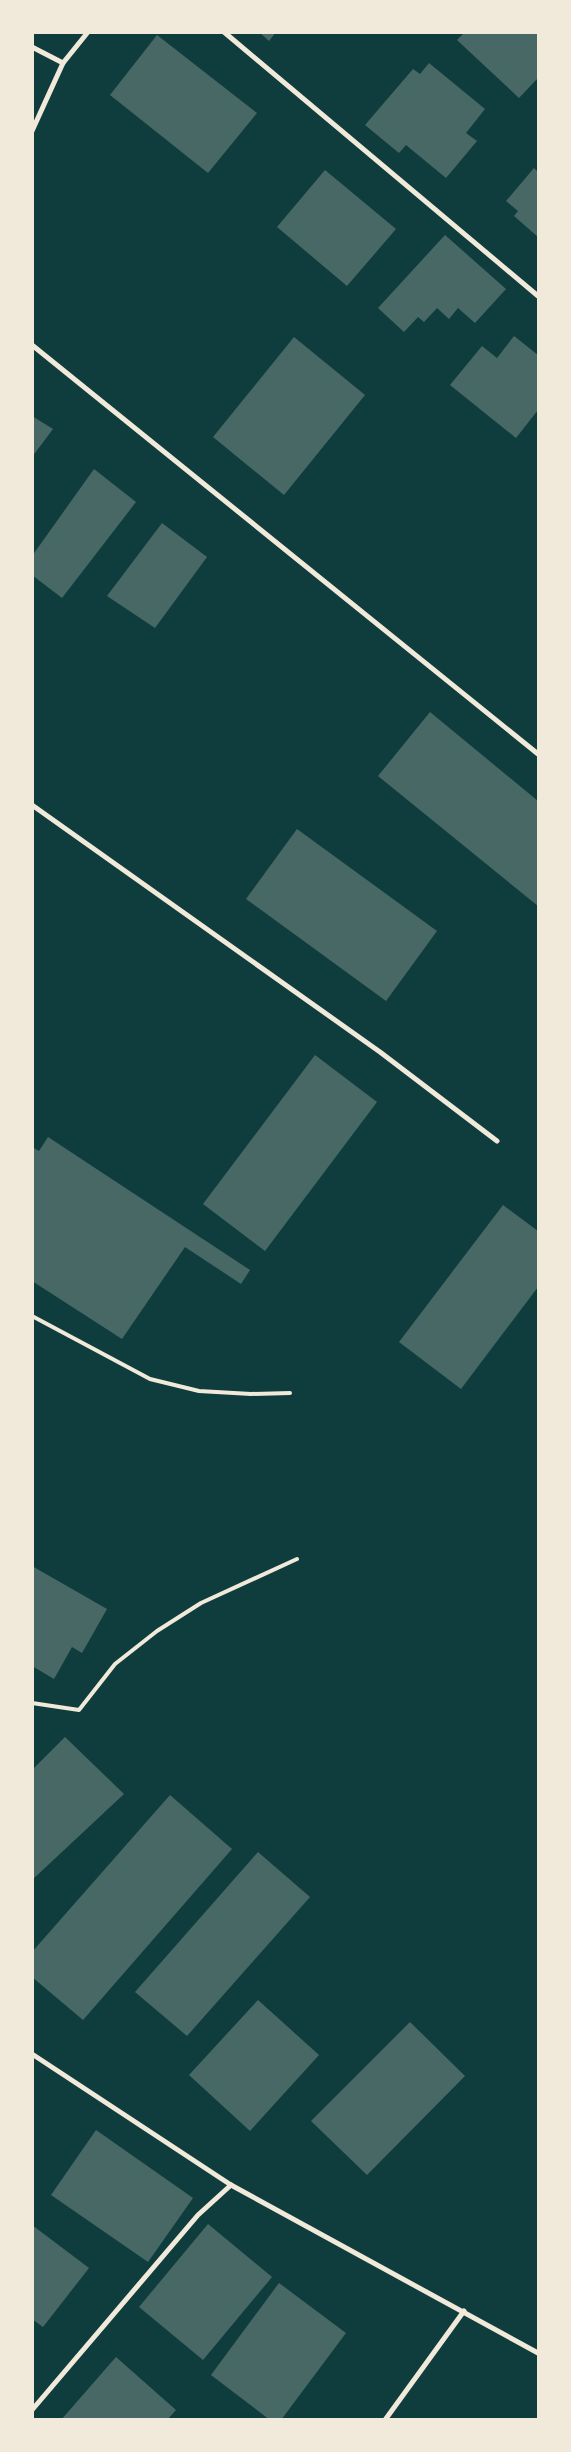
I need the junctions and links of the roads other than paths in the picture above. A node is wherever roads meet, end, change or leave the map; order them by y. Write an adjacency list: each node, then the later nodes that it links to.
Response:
1 (88, 32): 4 (street)
2 (224, 32): 6 (street)
3 (32, 47): 4 (street)
4 (63, 63): 5 (street)
5 (32, 131)
6 (538, 296)
7 (32, 345): 8 (street)
8 (538, 754)
9 (32, 805): 10 (street)
10 (497, 1141)
11 (32, 1316): 12 (lane)
12 (290, 1393)
13 (297, 1559): 14 (lane)
14 (32, 1703)
15 (32, 2054): 16 (street)
16 (231, 2185): 17 (street); 19 (street)
17 (464, 2311): 18 (street); 20 (street)
18 (538, 2353)
19 (32, 2410)
20 (385, 2420)

